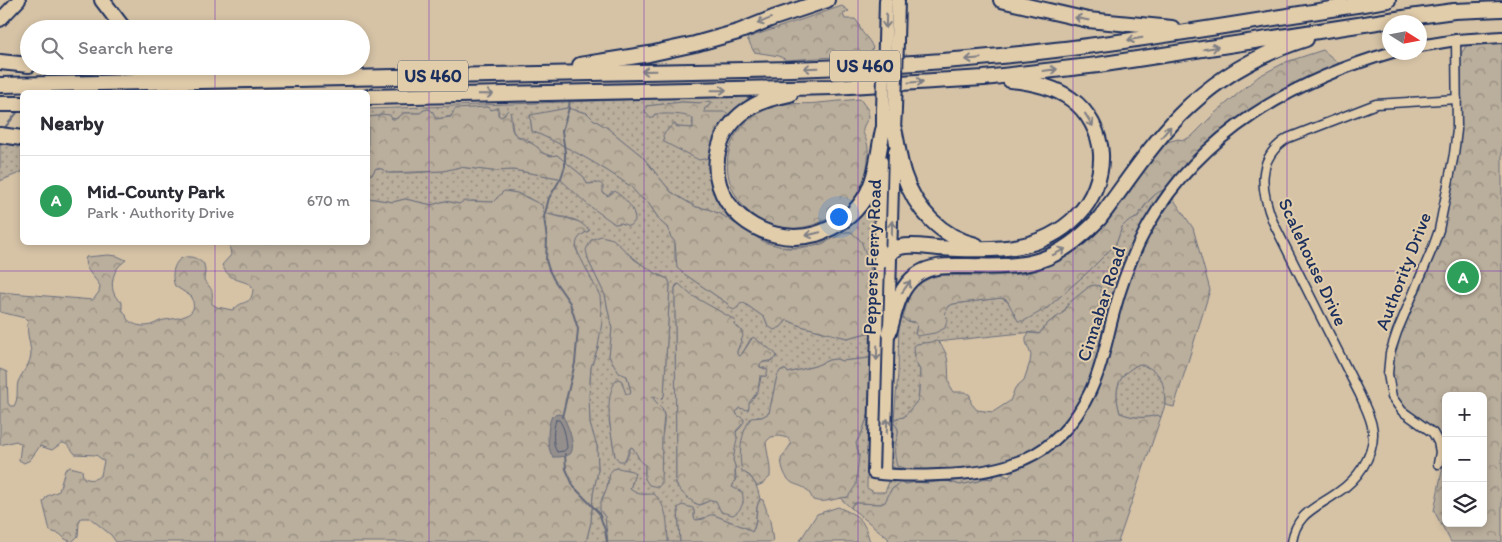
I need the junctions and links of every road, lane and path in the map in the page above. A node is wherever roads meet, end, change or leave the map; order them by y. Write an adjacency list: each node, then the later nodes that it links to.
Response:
1 (19, 0): 9 (main road)
2 (102, 0): 10 (highway)
3 (827, 0): 20 (highway, one-way to 20)
4 (886, 0): 15 (main road, one-way to 15)
5 (898, 0): 15 (main road)
6 (1001, 0): 12 (highway, one-way to 6)
7 (1388, 0): 12 (highway, US 460)
8 (1502, 9): 11 (highway, US 460)
9 (0, 20)
10 (117, 20)
11 (1367, 23): 23 (highway, US 460, one-way to 11); 36 (highway, one-way to 11)
12 (1200, 29): 20 (highway, US 460, one-way to 20)
13 (1502, 37): 14 (street)
14 (1456, 40): 16 (street); 27 (street, Authority Drive)
15 (891, 41): 30 (main road, Peppers Ferry Road, bridge)
16 (1427, 45)
17 (1382, 56): 39 (street, Cinnabar Road)
18 (0, 62): 19 (highway)
19 (20, 64)
20 (528, 74): 22 (highway, US 460)
21 (284, 75): 22 (highway)
22 (338, 78): 24 (highway, US 460)
23 (984, 78): 25 (highway, US 460, one-way to 23); 33 (highway, one-way to 33)
24 (0, 85)
25 (833, 87): 26 (highway, US 460, one-way to 25); 30 (highway, one-way to 25)
26 (370, 97)
27 (1457, 98): 37 (street, Authority Drive); 40 (street, Scalehouse Drive)
28 (0, 104): 29 (highway)
29 (20, 104)
30 (889, 130): 33 (highway); 34 (street, Peppers Ferry Road, one-way to 30); 35 (street, Peppers Ferry Road)
31 (0, 135): 32 (highway)
32 (20, 138)
33 (999, 248): 34 (highway)
34 (891, 251): 35 (highway); 36 (street, Peppers Ferry Road)
35 (879, 263): 38 (street, Peppers Ferry Road, one-way to 38)
36 (889, 332): 39 (street, Peppers Ferry Road, one-way to 36)
37 (1438, 464)
38 (873, 473): 39 (street, Cinnabar Road)
39 (885, 474)
40 (1292, 542)

